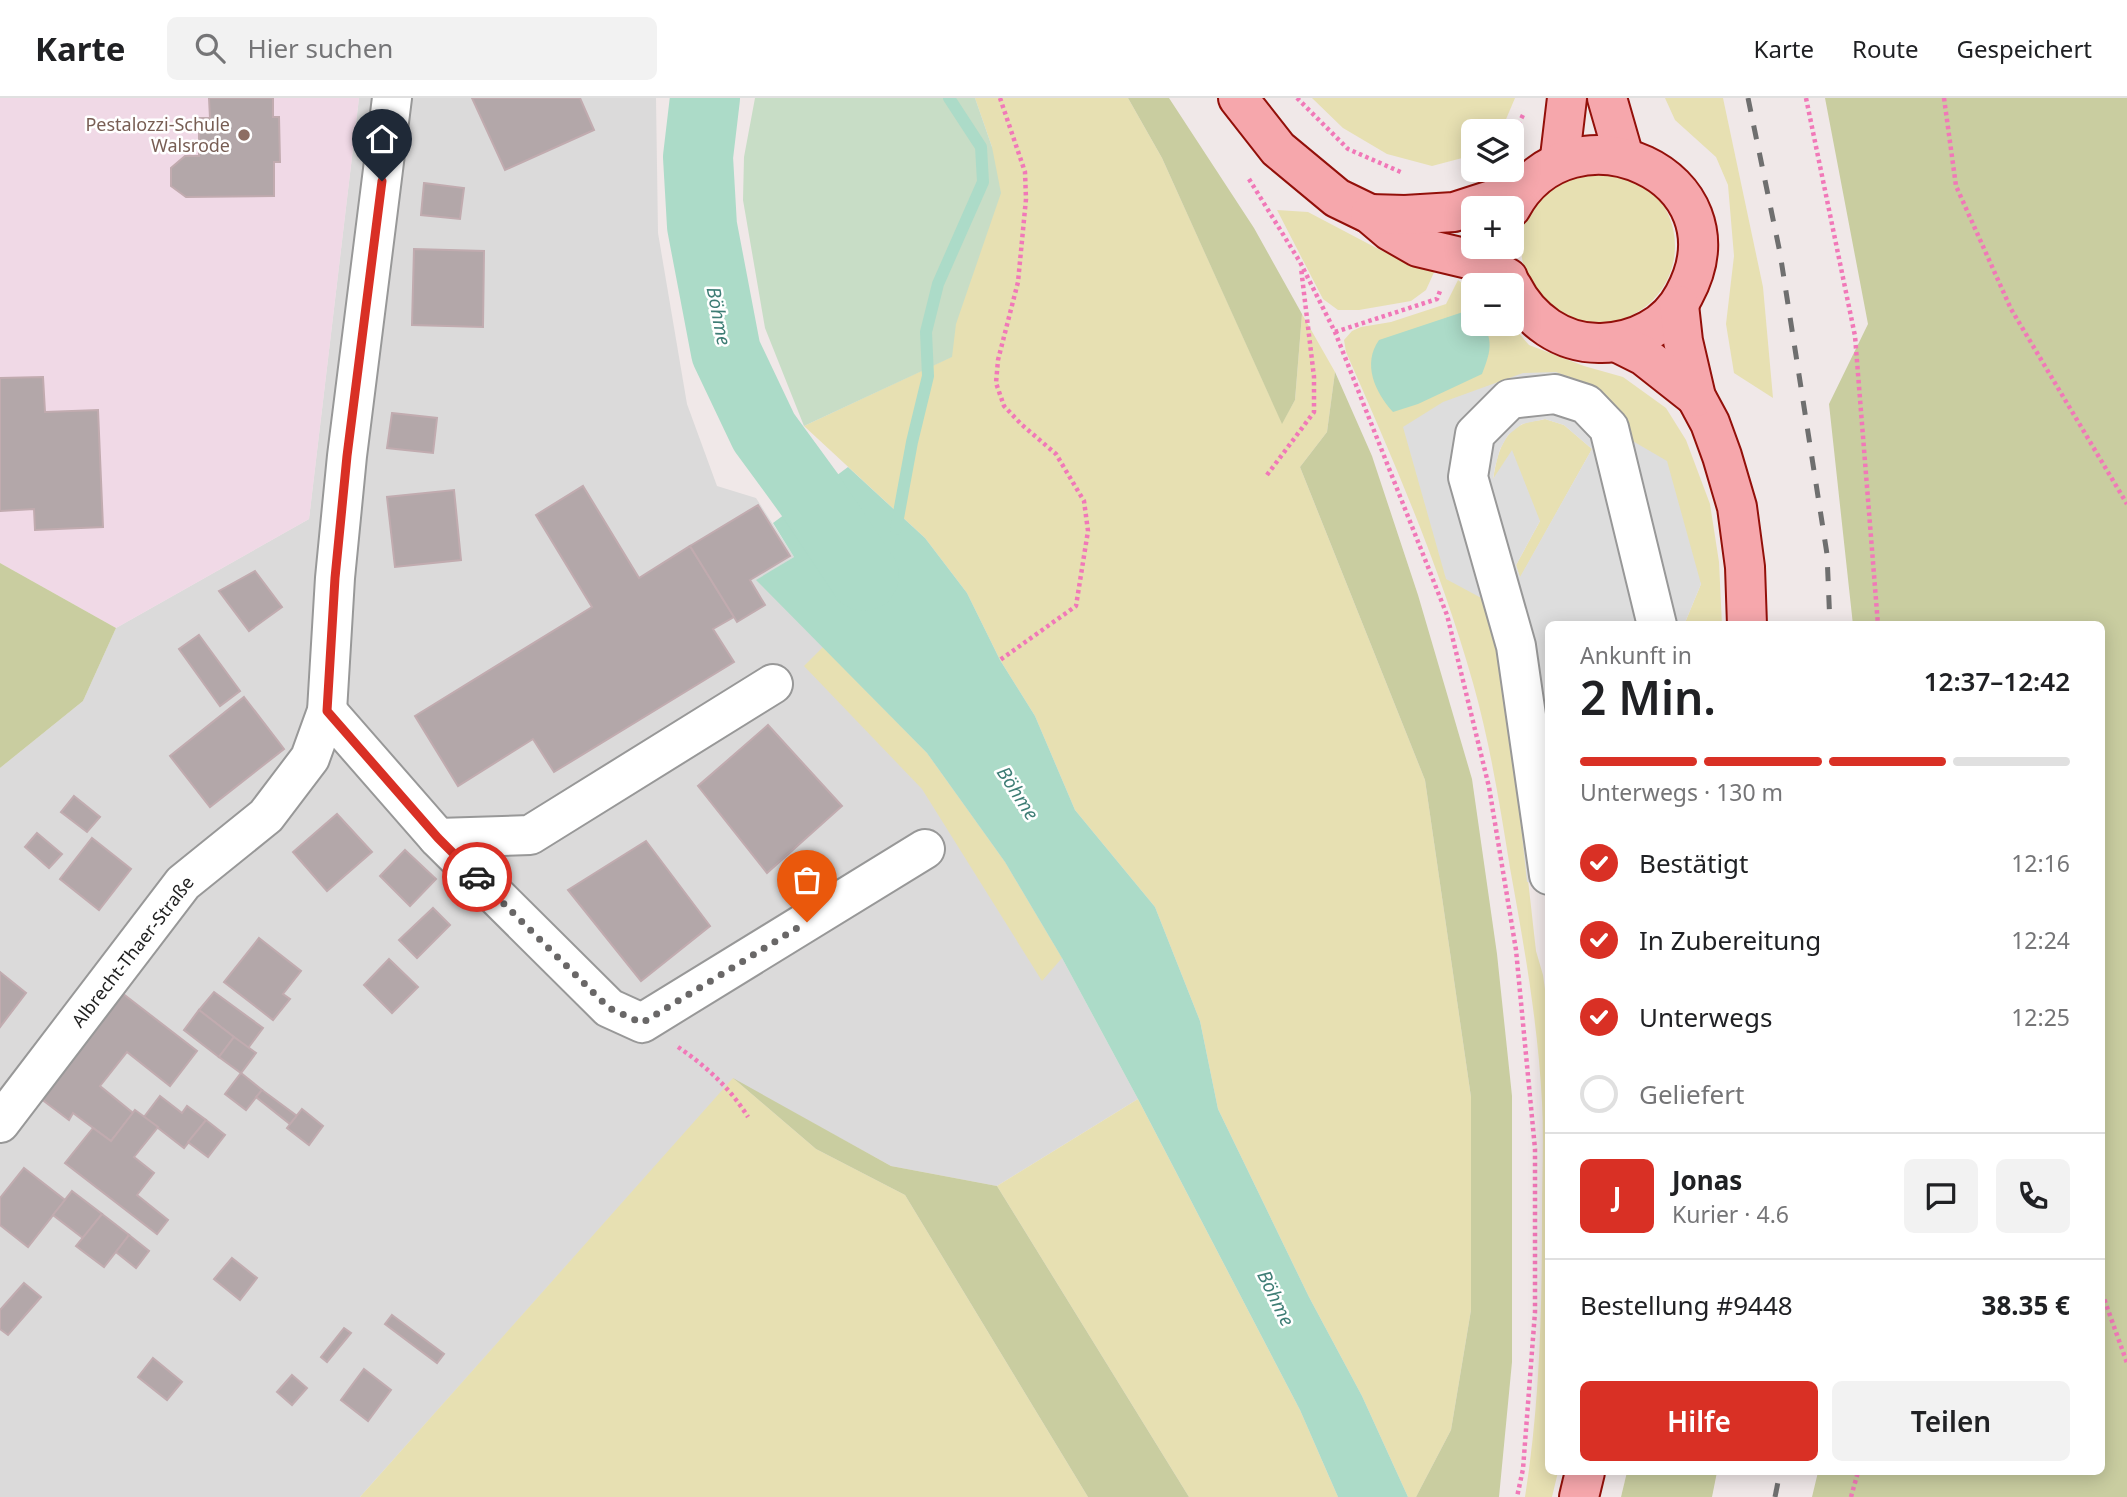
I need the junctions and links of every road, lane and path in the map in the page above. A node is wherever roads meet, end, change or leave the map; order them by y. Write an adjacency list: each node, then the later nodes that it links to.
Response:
1 (392, 98): 33 (street, Albrecht-Thaer-Straße)
2 (1000, 98): 31 (path)
3 (1238, 98): 17 (main road)
4 (1297, 98): 14 (path)
5 (1567, 98): 12 (main road)
6 (1607, 98): 11 (main road)
7 (1806, 98): 30 (path)
8 (1944, 98): 27 (path)
9 (1526, 107): 10 (path)
10 (1520, 119)
11 (1622, 150): 12 (main road); 21 (main road)
12 (1560, 157): 15 (main road)
13 (1243, 168): 18 (path)
14 (1407, 175)
15 (1518, 196)
16 (1461, 211): 17 (main road)
17 (1370, 214): 19 (main road)
18 (1300, 262): 23 (path); 26 (path)
19 (1506, 273)
20 (1445, 281): 23 (path)
21 (1679, 305): 24 (main road); 25 (main road)
22 (1524, 306): 24 (main road)
23 (1335, 332): 44 (path)
24 (1618, 342): 25 (main road)
25 (1696, 397): 29 (main road)
26 (1267, 475)
27 (2127, 504)
28 (1656, 621): 35 (street)
29 (1747, 621)
30 (1878, 621)
31 (1000, 660)
32 (772, 684): 34 (street)
33 (327, 711): 34 (street); 39 (street, Albrecht-Thaer-Straße)
34 (438, 838): 37 (street)
35 (1545, 844)
36 (925, 849): 37 (street)
37 (642, 1023): 38 (path)
38 (748, 1116)
39 (0, 1123)
40 (2105, 1301): 41 (path)
41 (2127, 1363)
42 (1584, 1475): 45 (main road)
43 (1857, 1475): 46 (path)
44 (1517, 1497)
45 (1579, 1497)
46 (1852, 1497)

